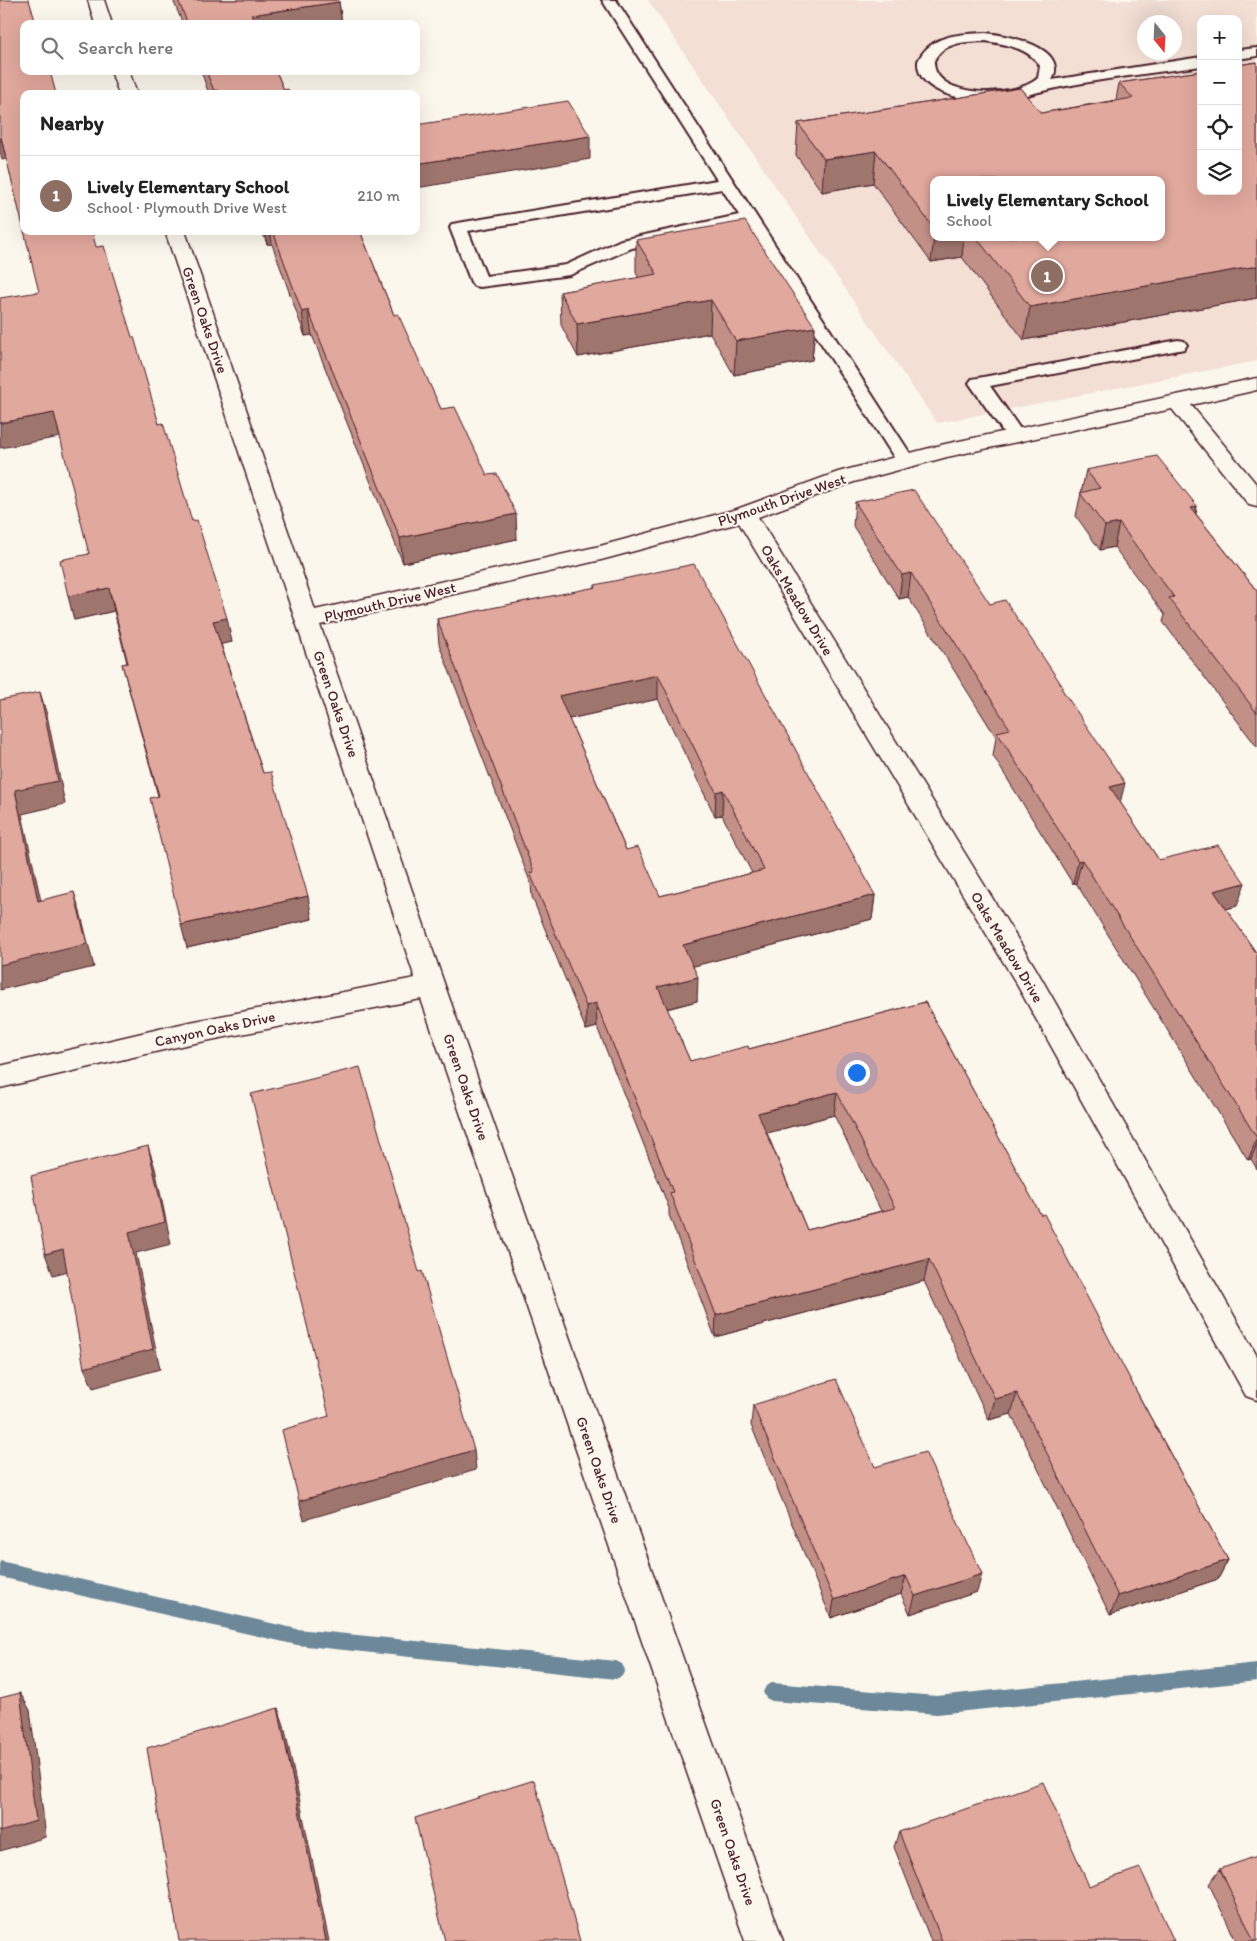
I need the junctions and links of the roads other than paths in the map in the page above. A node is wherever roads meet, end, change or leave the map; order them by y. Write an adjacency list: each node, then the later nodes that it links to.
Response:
1 (96, 0): 3 (street)
2 (609, 0): 10 (lane)
3 (103, 20)
4 (1257, 52): 5 (lane)
5 (1242, 54)
6 (1197, 62): 8 (lane)
7 (121, 75): 9 (street)
8 (1037, 87): 8 (lane)
9 (127, 90)
10 (727, 183): 11 (lane); 11 (lane)
11 (749, 218): 17 (lane)
12 (176, 235): 20 (street, Green Oaks Drive)
13 (1178, 345): 16 (lane)
14 (1257, 384): 15 (street, Plymouth Drive West)
15 (1177, 401): 16 (street, Plymouth Drive West); 18 (street)
16 (1016, 436): 17 (street, Plymouth Drive West)
17 (906, 461): 19 (street, Plymouth Drive West)
18 (1257, 500)
19 (744, 514): 20 (street, Plymouth Drive West); 23 (street, Oaks Meadow Drive)
20 (307, 620): 21 (street, Green Oaks Drive)
21 (431, 986): 22 (street, Canyon Oaks Drive); 24 (street, Green Oaks Drive)
22 (0, 1077)
23 (1257, 1386)
24 (764, 1941)

